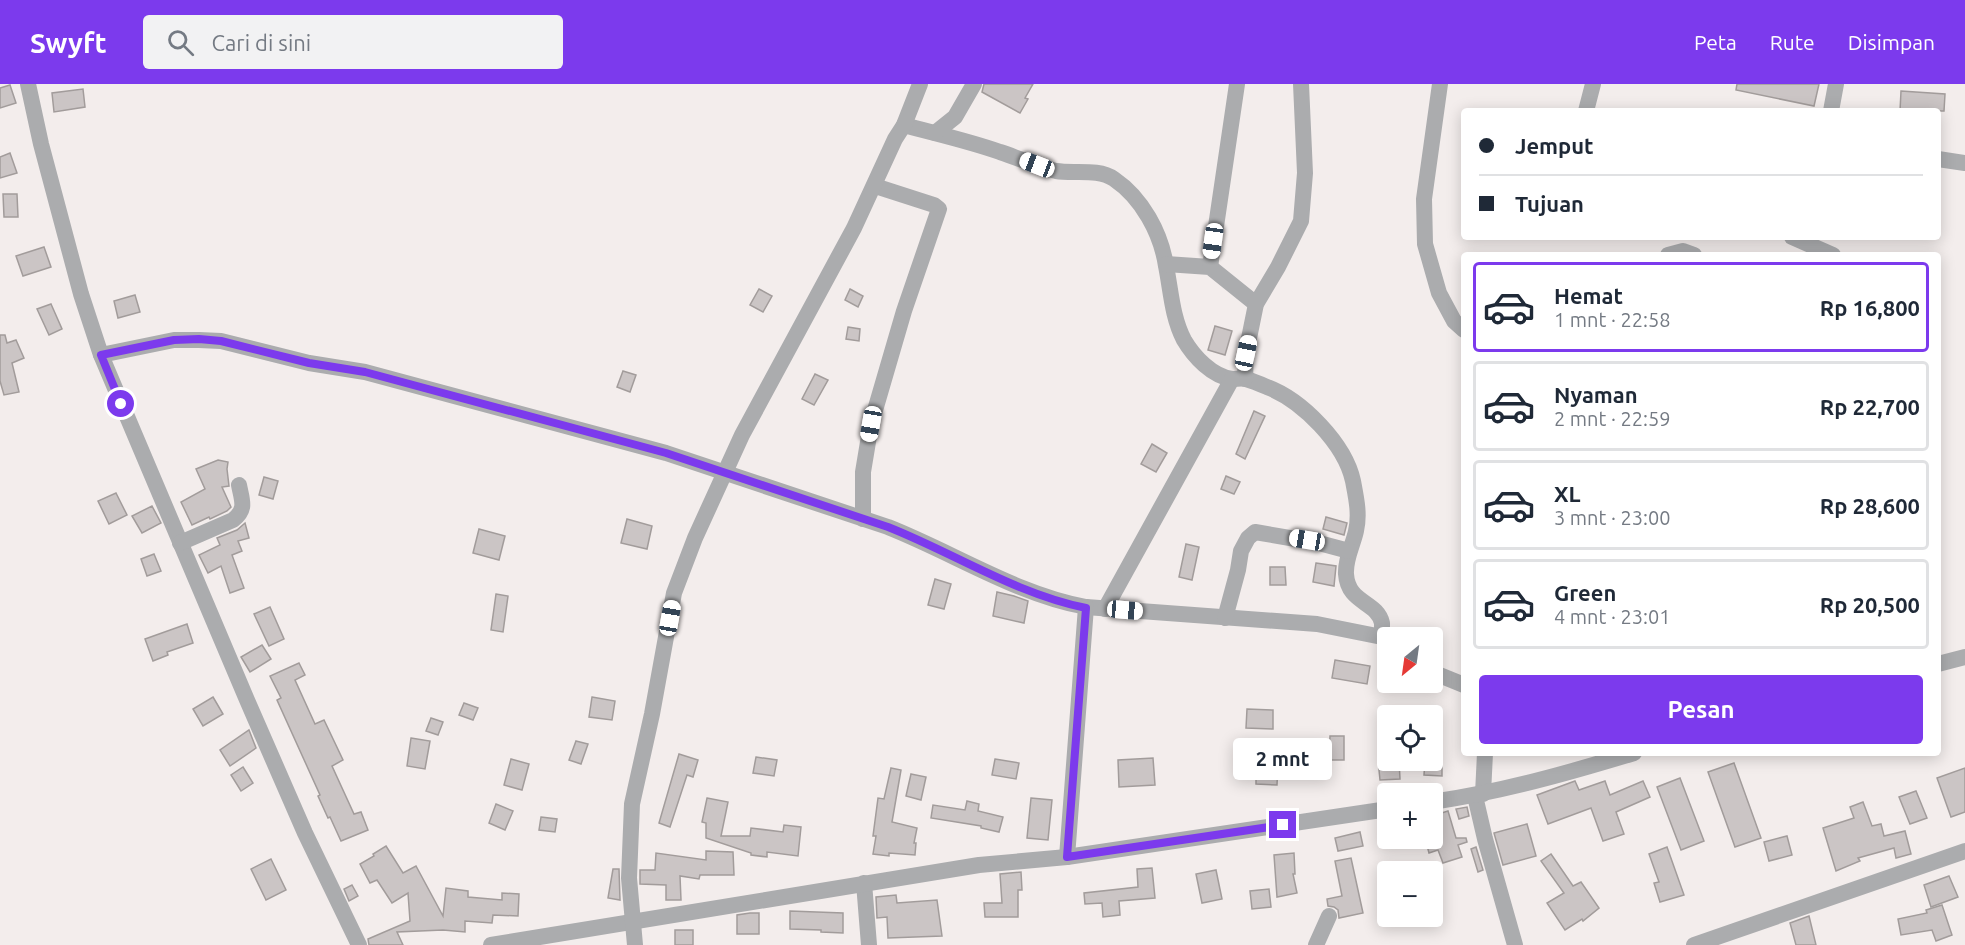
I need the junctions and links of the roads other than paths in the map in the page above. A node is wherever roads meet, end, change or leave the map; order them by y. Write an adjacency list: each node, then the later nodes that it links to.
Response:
1 (28, 84): 22 (street)
2 (920, 84): 11 (street)
3 (974, 84): 12 (street)
4 (1237, 84): 19 (street)
5 (1301, 84): 20 (street)
6 (1440, 84): 21 (street)
7 (1593, 84): 9 (street)
8 (1836, 84): 10 (street)
9 (1587, 108)
10 (1832, 108)
11 (904, 125): 12 (street); 15 (street)
12 (935, 133): 18 (street)
13 (1941, 159): 14 (street)
14 (1965, 163)
15 (874, 186): 24 (street); 26 (street)
16 (1799, 240): 17 (street)
17 (1826, 252)
18 (1166, 264): 19 (street); 23 (street)
19 (1210, 267): 20 (street)
20 (1256, 304): 23 (street)
21 (1461, 327)
22 (101, 355): 24 (street); 27 (street)
23 (1239, 379): 28 (street); 30 (street)
24 (725, 474): 26 (street); 47 (street)
25 (239, 485): 27 (street)
26 (863, 519): 29 (street)
27 (180, 543): 48 (street)
28 (1349, 551): 31 (street); 32 (street)
29 (1086, 608): 30 (street); 44 (street)
30 (1105, 609): 31 (street)
31 (1225, 618): 33 (street)
32 (1383, 627)
33 (1377, 637)
34 (1965, 657): 35 (street)
35 (1941, 663)
36 (1443, 676): 37 (street)
37 (1461, 684)
38 (1485, 756): 40 (street)
39 (1624, 756): 40 (street)
40 (1479, 795): 41 (street); 53 (street)
41 (1443, 800)
42 (1377, 811): 44 (street)
43 (1965, 851): 54 (street)
44 (1067, 857): 45 (street)
45 (864, 883): 47 (street); 51 (street)
46 (1329, 916): 52 (street)
47 (632, 922): 49 (street); 50 (street)
48 (359, 945)
49 (491, 945)
50 (635, 945)
51 (869, 945)
52 (1316, 945)
53 (1515, 945)
54 (1694, 945)

